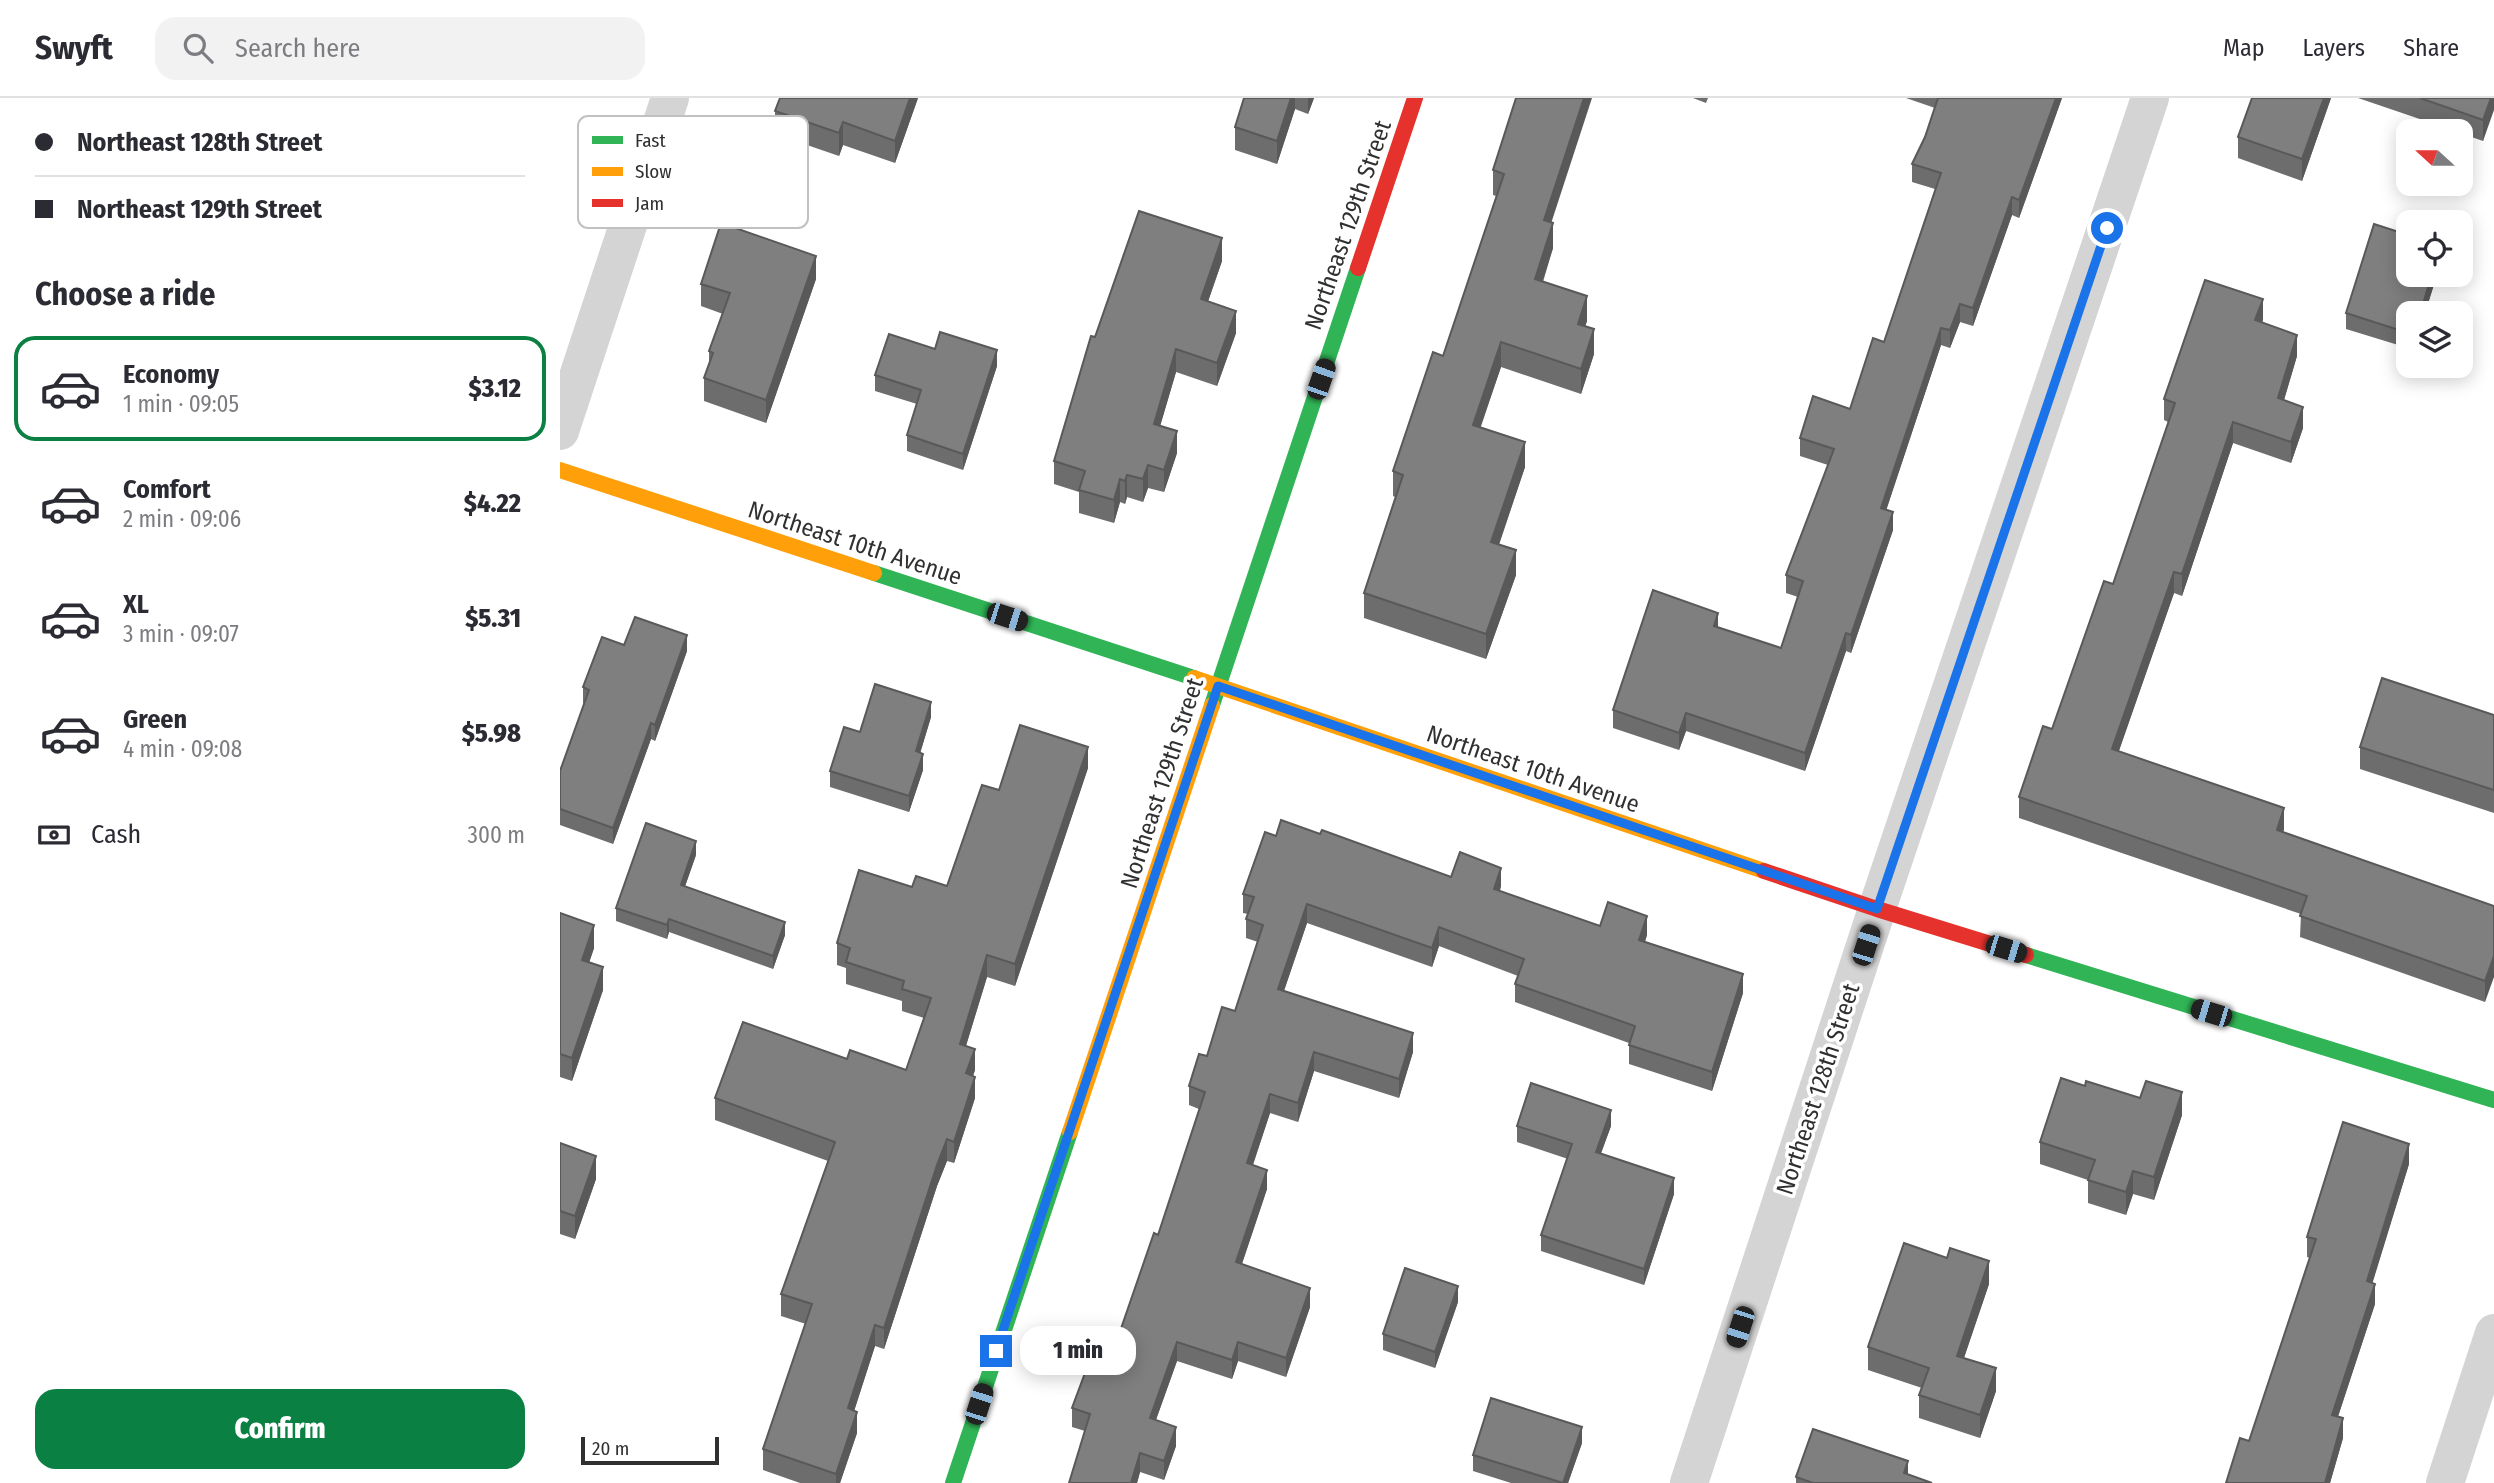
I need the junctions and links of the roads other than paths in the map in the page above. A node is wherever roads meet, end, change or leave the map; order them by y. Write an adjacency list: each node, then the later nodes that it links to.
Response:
1 (670, 98): 4 (street)
2 (1415, 98): 8 (street, Northeast 129th Street)
3 (2150, 98): 9 (street, Northeast 128th Street)
4 (664, 116)
5 (627, 228): 6 (street)
6 (560, 431)
7 (560, 470): 8 (street, Northeast 10th Avenue)
8 (1218, 686): 9 (street, Northeast 10th Avenue); 12 (street, Northeast 129th Street)
9 (1877, 909): 10 (street, Northeast 10th Avenue); 13 (street, Northeast 128th Street)
10 (2494, 1100)
11 (2494, 1333): 14 (street)
12 (953, 1483)
13 (1689, 1483)
14 (2445, 1483)

